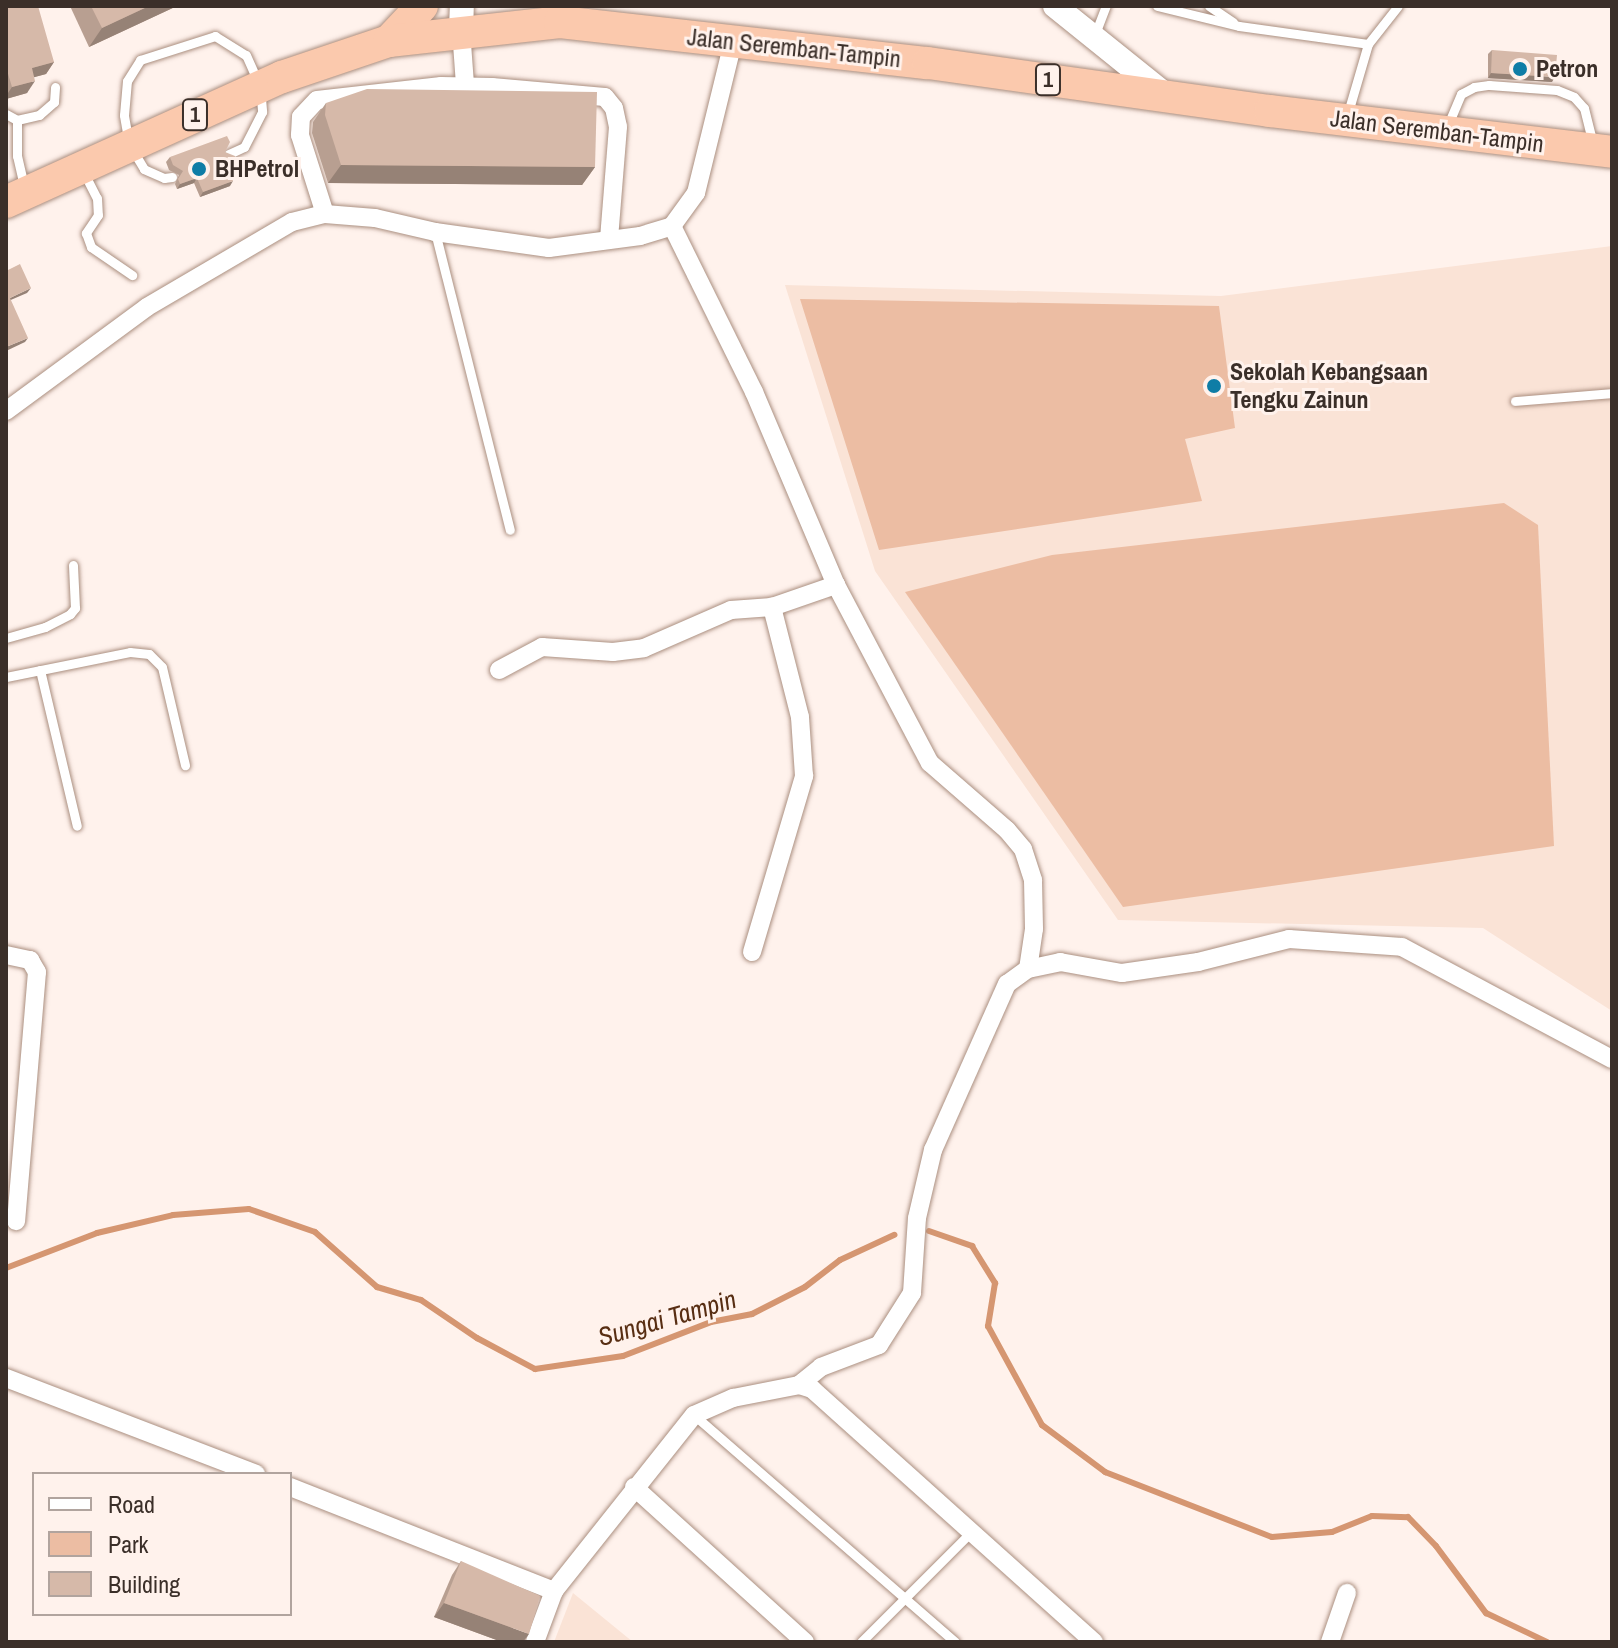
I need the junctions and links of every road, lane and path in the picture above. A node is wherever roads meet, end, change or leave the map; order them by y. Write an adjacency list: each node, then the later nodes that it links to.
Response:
1 (422, 6): 11 (highway)
2 (1055, 6): 10 (street)
3 (1106, 6): 10 (lane)
4 (1157, 6): 9 (lane)
5 (1209, 6): 9 (lane)
6 (1398, 6): 13 (lane)
7 (549, 14): 8 (highway, Jalan Seremban-Tampin / 1); 12 (highway, Jalan Seremban-Tampin / 1)
8 (462, 18): 11 (highway, Jalan Seremban-Tampin / 1); 14 (street)
9 (1239, 26): 13 (lane)
10 (1093, 37): 17 (street)
11 (389, 41): 16 (highway, Jalan Seremban-Tampin / 1)
12 (733, 42): 17 (highway, Jalan Seremban-Tampin / 1); 29 (street)
13 (1368, 44): 20 (lane)
14 (465, 85): 28 (street); 31 (street)
15 (55, 87): 19 (lane)
16 (260, 87): 22 (highway, Jalan Seremban-Tampin / 1); 22 (lane); 24 (lane)
17 (1168, 97): 20 (highway, Jalan Seremban-Tampin / 1)
18 (6, 114): 19 (lane)
19 (17, 120): 27 (lane)
20 (1346, 120): 21 (highway, Jalan Seremban-Tampin / 1)
21 (1445, 130): 23 (highway, Jalan Seremban-Tampin / 1); 23 (lane)
22 (129, 144): 25 (highway, Jalan Seremban-Tampin / 1); 26 (lane)
23 (1603, 151)
24 (229, 154)
25 (81, 167): 27 (highway, Jalan Seremban-Tampin / 1); 32 (lane)
26 (172, 177)
27 (16, 198)
28 (325, 214): 30 (street); 35 (street)
29 (672, 226): 31 (street); 38 (street)
30 (435, 232): 31 (street); 36 (lane)
31 (609, 240)
32 (132, 275)
33 (1612, 393): 34 (lane)
34 (1515, 401)
35 (6, 411)
36 (510, 530)
37 (73, 565): 40 (lane)
38 (836, 585): 39 (street); 48 (street)
39 (772, 607): 42 (street); 46 (street)
40 (6, 638)
41 (40, 670): 43 (lane); 44 (lane); 45 (lane)
42 (499, 670)
43 (6, 677)
44 (185, 765)
45 (77, 826)
46 (752, 952)
47 (6, 955): 50 (street)
48 (1028, 969): 49 (street); 52 (street)
49 (1612, 1059)
50 (16, 1221)
51 (6, 1378): 54 (street)
52 (799, 1385): 53 (street); 57 (street)
53 (694, 1415): 55 (street); 60 (lane)
54 (251, 1472)
55 (634, 1487): 58 (street); 62 (street)
56 (292, 1488): 58 (street)
57 (970, 1533): 60 (lane); 65 (street)
58 (554, 1591): 61 (street)
59 (1347, 1593): 66 (street)
60 (905, 1598): 63 (lane); 64 (lane)
61 (535, 1642)
62 (805, 1642)
63 (861, 1642)
64 (955, 1642)
65 (1094, 1642)
66 (1330, 1642)

